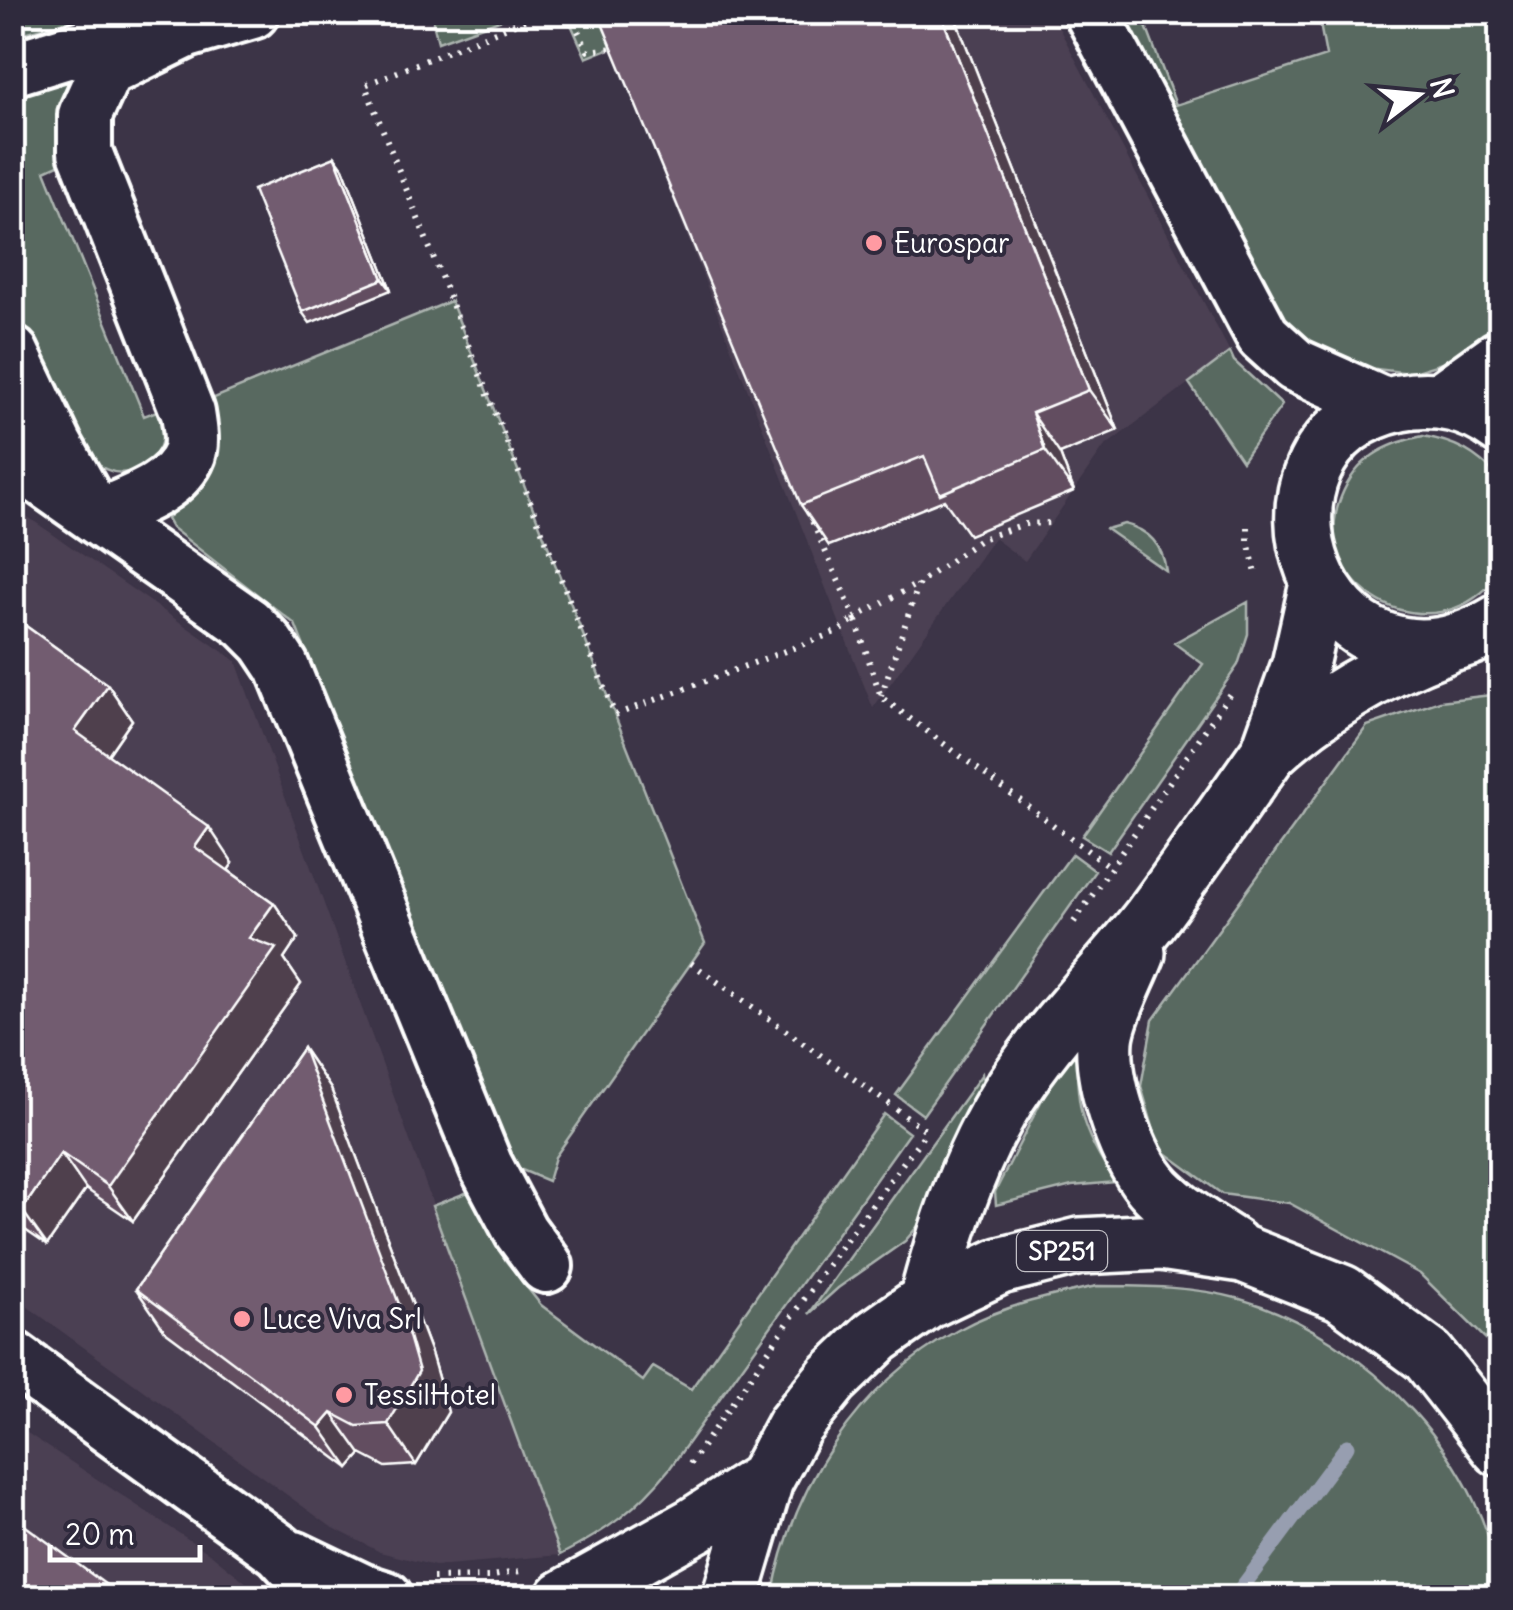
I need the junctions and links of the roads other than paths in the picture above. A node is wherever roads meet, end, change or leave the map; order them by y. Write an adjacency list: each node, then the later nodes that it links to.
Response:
1 (252, 12): 3 (street)
2 (1091, 12): 8 (street)
3 (188, 30): 4 (street); 11 (street)
4 (12, 69)
5 (12, 354): 11 (street)
6 (1500, 358): 7 (main road)
7 (1440, 401): 8 (main road); 9 (main road)
8 (1387, 406): 12 (main road)
9 (1500, 426)
10 (12, 458): 11 (street)
11 (96, 517): 17 (street)
12 (1318, 584): 13 (main road); 14 (main road)
13 (1480, 638): 14 (main road)
14 (1269, 752): 15 (main road, SP251)
15 (1148, 921): 16 (main road, SP251); 18 (main road, SP251)
16 (1243, 1254): 18 (main road, SP251); 20 (main road, SP251)
17 (546, 1266)
18 (927, 1301): 21 (main road, SP251)
19 (12, 1358): 22 (street)
20 (1500, 1448)
21 (765, 1480): 24 (main road, SP251); 26 (main road, SP251)
22 (280, 1551): 23 (street); 25 (street)
23 (408, 1588)
24 (556, 1589)
25 (323, 1598)
26 (730, 1598)

